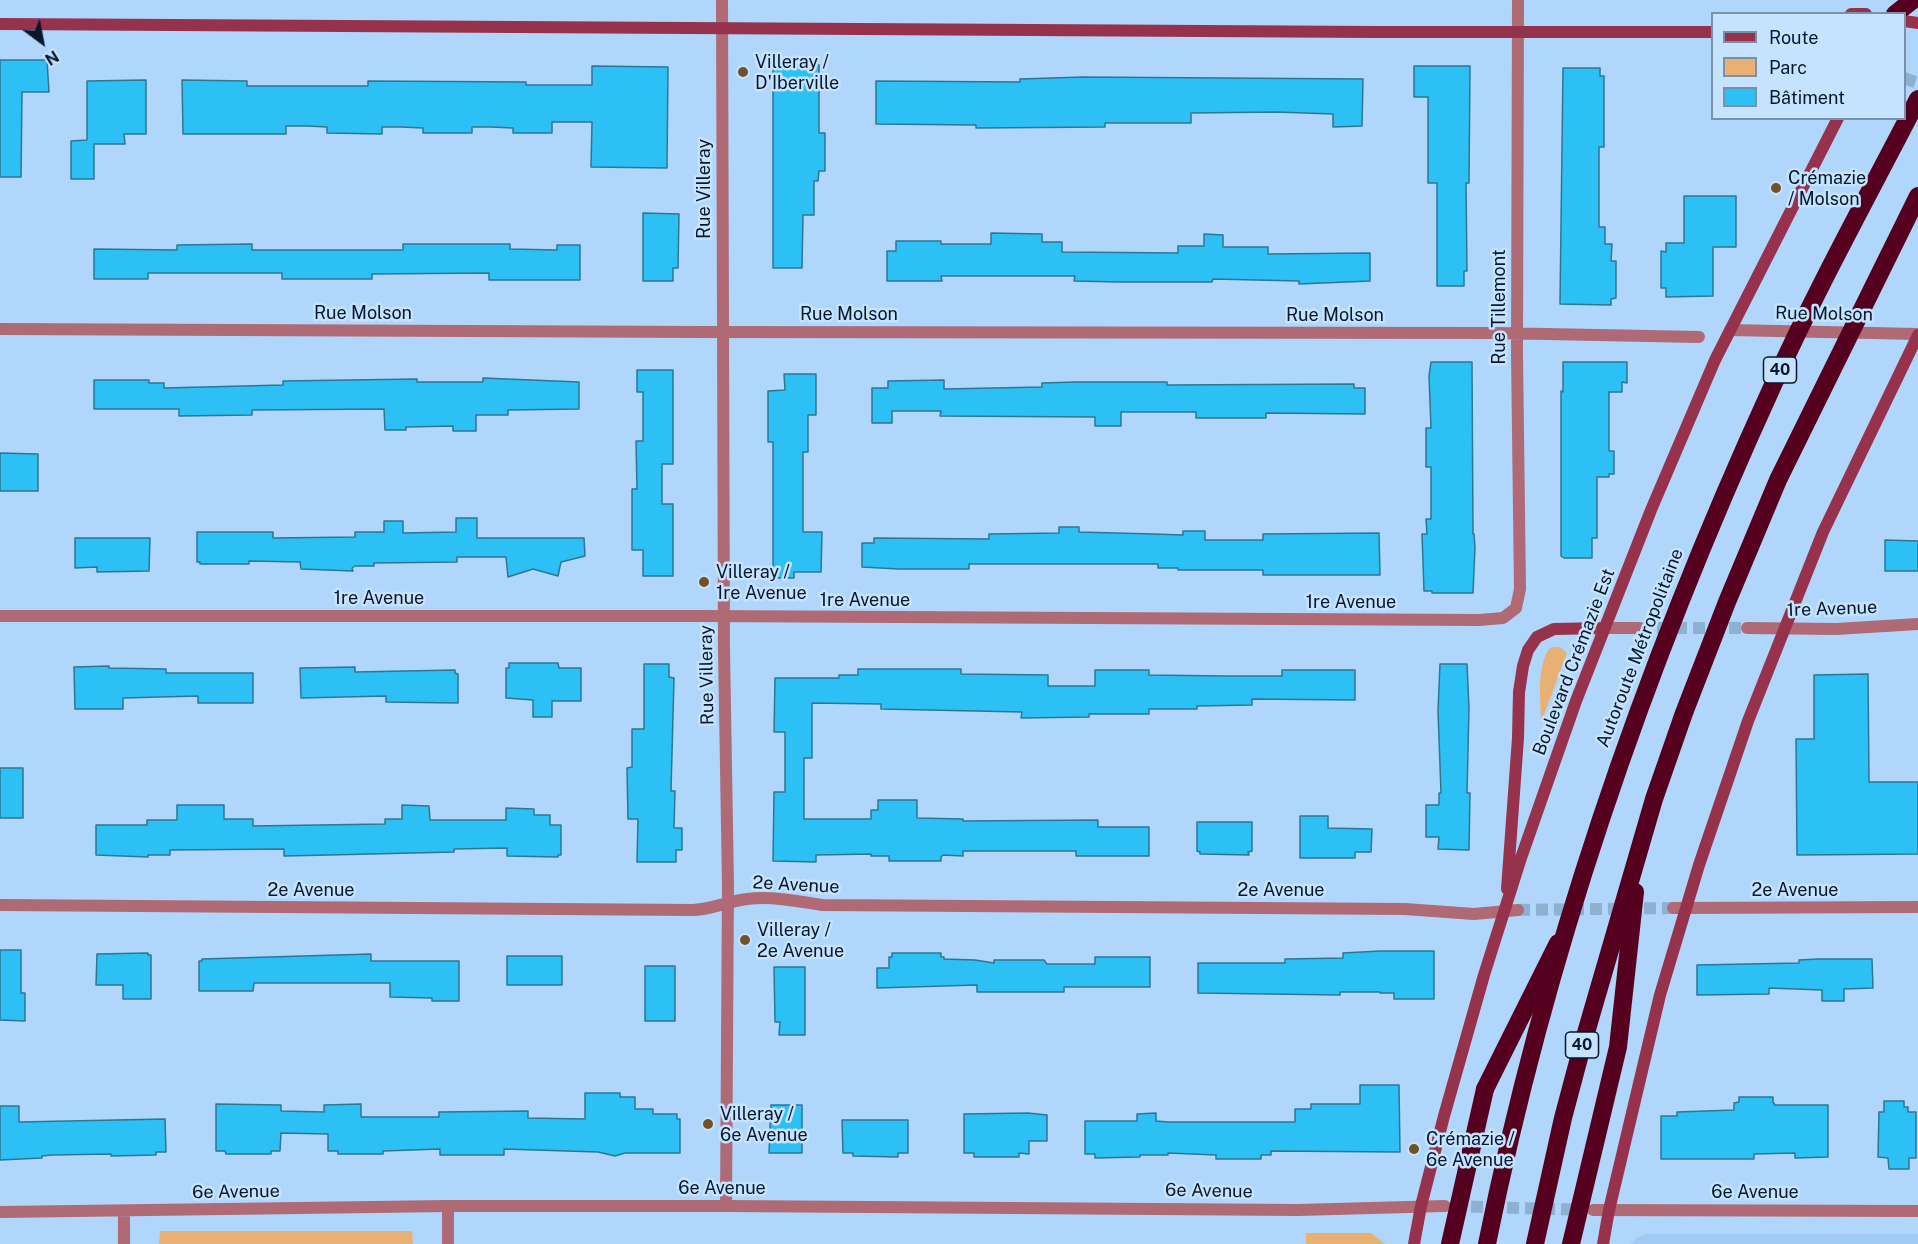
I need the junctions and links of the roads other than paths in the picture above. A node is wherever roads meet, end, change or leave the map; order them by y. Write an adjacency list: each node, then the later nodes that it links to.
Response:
1 (722, 0): 6 (street, Rue Villeray)
2 (1518, 0): 7 (street, Rue Tillemont)
3 (1913, 0): 4 (highway)
4 (1896, 12)
5 (0, 24): 6 (main road)
6 (722, 27): 7 (main road); 14 (street, Rue Villeray)
7 (1518, 31): 8 (main road); 15 (street, Rue Tillemont)
8 (1711, 32)
9 (1918, 99): 34 (highway, Autoroute Métropolitaine / 40, bridge)
10 (1837, 120): 13 (main road, Boulevard Crémazie Est)
11 (1918, 196): 26 (highway, 40, bridge)
12 (0, 329): 14 (street, Rue Molson)
13 (1730, 330): 16 (street, Rue Molson); 22 (main road, Boulevard Crémazie Est)
14 (723, 332): 15 (street, Rue Molson); 20 (street, Rue Villeray)
15 (1517, 333): 17 (street, Rue Molson); 18 (street, Rue Tillemont)
16 (1918, 335): 25 (main road)
17 (1698, 337)
18 (1512, 613): 20 (street, 1re Avenue)
19 (0, 616): 20 (street, 1re Avenue)
20 (725, 617): 27 (street, Rue Villeray)
21 (1918, 624): 25 (street, 1re Avenue)
22 (1605, 628): 23 (street); 33 (main road, Boulevard Crémazie Est); 33 (main road)
23 (1640, 628)
24 (1747, 628): 25 (street, 1re Avenue)
25 (1784, 629): 30 (main road)
26 (1639, 848): 49 (highway, 40, bridge); 50 (highway, bridge)
27 (728, 903): 28 (street, 2e Avenue); 33 (street, 2e Avenue); 36 (street, Rue Villeray)
28 (0, 905)
29 (1673, 908): 30 (street, 2e Avenue)
30 (1686, 908): 31 (street, 2e Avenue); 40 (main road)
31 (1918, 908)
32 (1518, 910): 33 (street, 2e Avenue)
33 (1504, 911): 37 (main road, Boulevard Crémazie Est)
34 (1569, 920): 47 (highway, bridge); 48 (highway, Autoroute Métropolitaine / 40, bridge)
35 (448, 1206): 36 (street, 6e Avenue); 43 (street, 6e Avenue); 45 (street)
36 (726, 1206): 37 (street, 6e Avenue)
37 (1421, 1206): 38 (street, 6e Avenue); 46 (main road, Boulevard Crémazie Est)
38 (1445, 1206)
39 (1593, 1210): 40 (street, 6e Avenue)
40 (1608, 1210): 41 (street, 6e Avenue); 51 (main road)
41 (1918, 1211)
42 (0, 1212): 43 (street, 6e Avenue)
43 (124, 1212): 44 (street)
44 (124, 1244)
45 (448, 1244)
46 (1414, 1244)
47 (1450, 1244)
48 (1487, 1244)
49 (1535, 1244)
50 (1571, 1244)
51 (1603, 1244)

